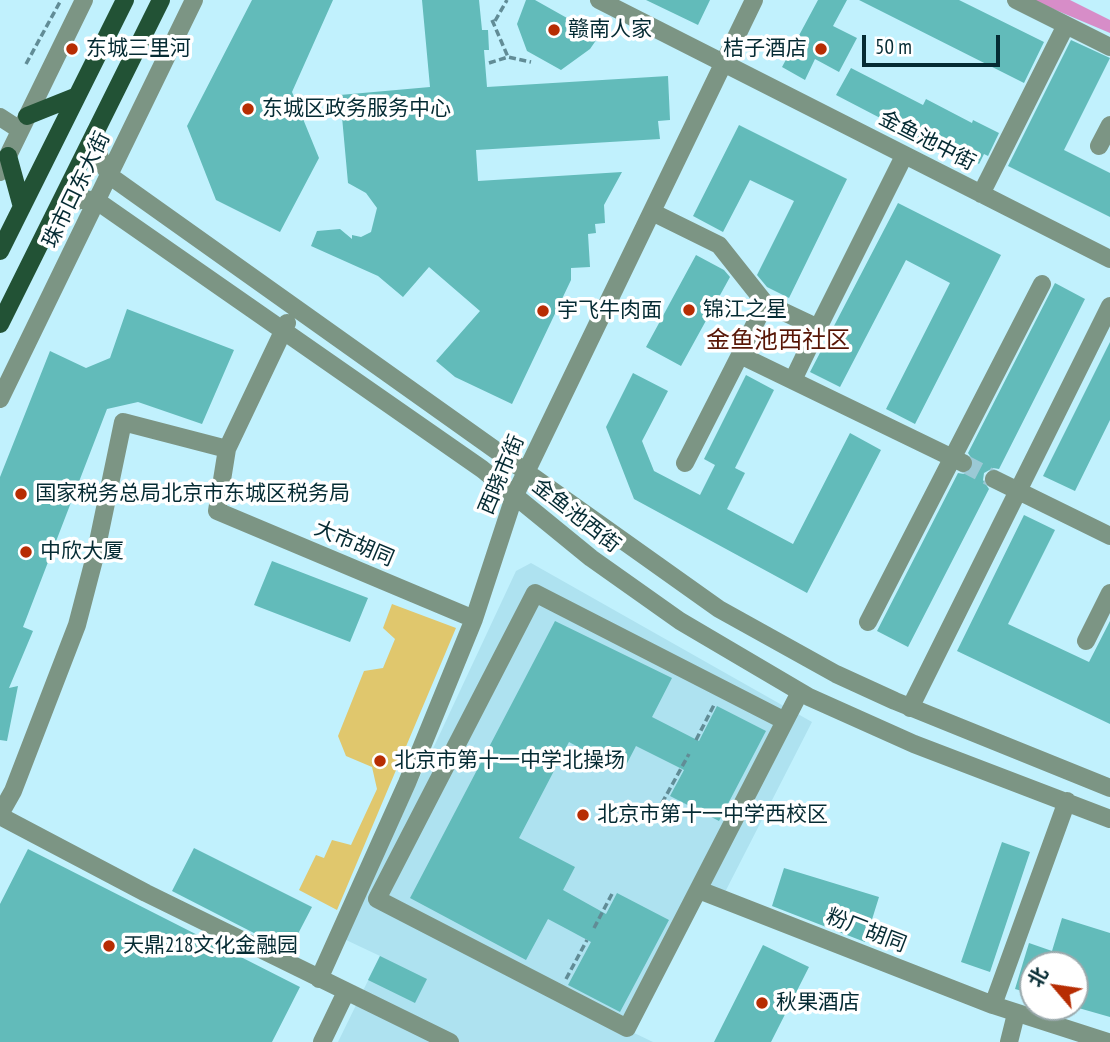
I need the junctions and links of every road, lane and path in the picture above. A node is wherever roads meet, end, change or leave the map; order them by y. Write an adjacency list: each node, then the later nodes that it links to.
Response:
1 (61, 0): 15 (path)
2 (85, 0): 19 (street)
3 (125, 0): 17 (main road, 珠市口东大街)
4 (161, 0): 21 (main road, 珠市口东大街)
5 (194, 0): 26 (street, 珠市口东大街)
6 (507, 0): 12 (path)
7 (599, 0): 16 (street, 金鱼池中街)
8 (754, 0): 16 (street, 西晓市街)
9 (1016, 0): 10 (street)
10 (1066, 25): 11 (street); 27 (street)
11 (1110, 47)
12 (508, 57): 13 (path); 14 (path)
13 (531, 62)
14 (488, 63)
15 (26, 64)
16 (723, 64): 24 (street, 金鱼池中街); 30 (street, 西晓市街)
17 (77, 96): 19 (main road); 29 (main road, 珠市口东大街)
18 (0, 117): 19 (street)
19 (24, 123): 23 (street)
20 (1110, 125): 22 (street)
21 (95, 133): 26 (street); 31 (main road, 珠市口东大街)
22 (1099, 146)
23 (8, 156): 25 (street); 29 (main road)
24 (904, 156): 27 (street, 金鱼池中街); 39 (street)
25 (0, 172)
26 (110, 176): 28 (street, 珠市口东大街); 37 (street, 金鱼池西街)
27 (981, 194): 33 (street, 金鱼池中街)
28 (97, 201): 31 (street); 40 (street, 金鱼池西街); 43 (street, 珠市口东大街)
29 (22, 207): 32 (main road, 珠市口东大街)
30 (652, 212): 35 (street); 47 (street, 西晓市街)
31 (54, 216): 38 (main road, 珠市口东大街)
32 (0, 251)
33 (1110, 260)
34 (1042, 284): 45 (street)
35 (765, 303): 39 (street); 41 (street)
36 (1110, 306): 49 (street)
37 (297, 309): 40 (street); 47 (street, 金鱼池西街)
38 (0, 324)
39 (818, 328): 42 (street)
40 (282, 330): 44 (street); 50 (street, 金鱼池西街)
41 (740, 355): 42 (street); 46 (street)
42 (793, 380): 45 (street)
43 (0, 399)
44 (227, 449): 53 (street, 大市胡同); 65 (street)
45 (957, 461): 54 (street)
46 (685, 463)
47 (526, 472): 50 (street, 西晓市街); 58 (street, 金鱼池西街)
48 (994, 479): 49 (street)
49 (1018, 491): 51 (street); 58 (street)
50 (514, 497): 53 (street, 西晓市街); 57 (street, 金鱼池西街)
51 (1110, 536)
52 (1110, 593): 55 (street)
53 (474, 619): 71 (street, 西晓市街)
54 (868, 622)
55 (1086, 641)
56 (723, 689): 59 (street); 60 (path); 73 (street)
57 (800, 692): 59 (street); 63 (street, 金鱼池西街)
58 (910, 708): 62 (street, 金鱼池西街)
59 (785, 721): 67 (street)
60 (696, 740)
61 (689, 754): 64 (path)
62 (1110, 788)
63 (1067, 801): 66 (street, 金鱼池西街); 74 (street)
64 (662, 803)
65 (0, 815): 71 (street)
66 (1110, 818)
67 (699, 890): 73 (street); 74 (street, 粉厂胡同)
68 (613, 892): 69 (path)
69 (594, 928)
70 (587, 940): 73 (path)
71 (319, 979): 72 (street)
72 (346, 992): 76 (street); 77 (street)
73 (559, 993)
74 (993, 1005): 75 (street, 粉厂胡同)
75 (1016, 1014): 79 (street); 80 (street, 粉厂胡同)
76 (418, 1035): 78 (street)
77 (322, 1042)
78 (450, 1042)
79 (1009, 1042)
80 (1108, 1042)

